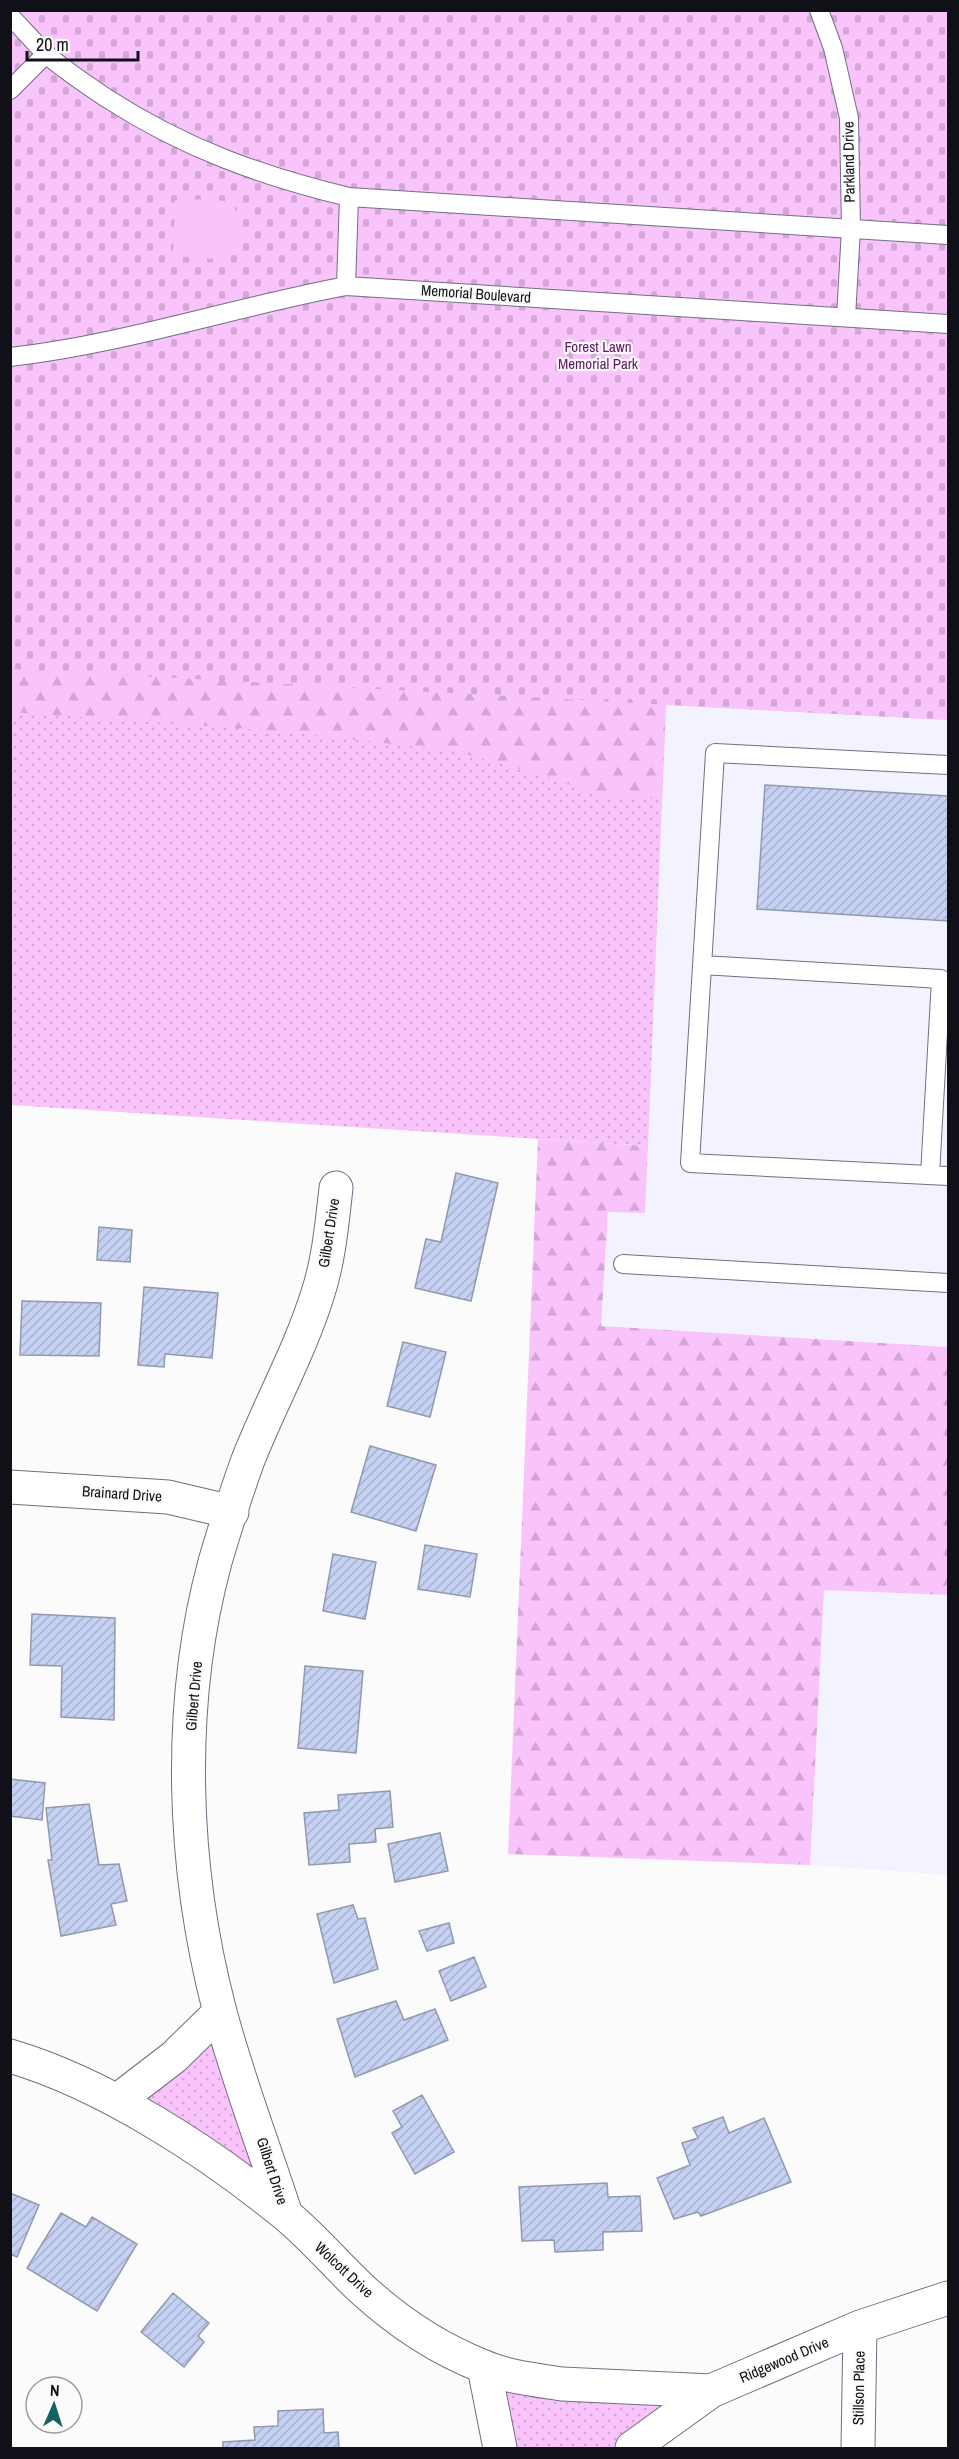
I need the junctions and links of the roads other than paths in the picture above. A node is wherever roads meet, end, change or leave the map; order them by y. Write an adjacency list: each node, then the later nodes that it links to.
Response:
1 (819, 10): 6 (lane, Parkland Drive)
2 (10, 16): 3 (lane)
3 (46, 54): 4 (lane); 5 (lane)
4 (10, 90)
5 (349, 197): 6 (lane); 8 (lane)
6 (851, 229): 7 (lane); 9 (lane, Parkland Drive)
7 (948, 235)
8 (346, 286): 9 (lane, Memorial Boulevard); 11 (lane, Memorial Boulevard)
9 (846, 317): 10 (lane, Memorial Boulevard)
10 (948, 324)
11 (10, 357)
12 (948, 765): 13 (lane)
13 (702, 965): 14 (lane); 14 (lane)
14 (939, 1176)
15 (336, 1188): 19 (street, Gilbert Drive)
16 (623, 1264): 17 (lane)
17 (948, 1283)
18 (10, 1487): 19 (street, Brainard Drive)
19 (232, 1512): 20 (street, Gilbert Drive)
20 (220, 2012): 22 (street); 23 (street, Gilbert Drive)
21 (10, 2056): 22 (street, Wolcott Drive)
22 (118, 2100): 23 (street, Wolcott Drive)
23 (286, 2215): 26 (street, Wolcott Drive)
24 (948, 2298): 25 (street, Ridgewood Drive)
25 (860, 2327): 27 (street, Ridgewood Drive); 30 (street, Stillson Place)
26 (483, 2367): 27 (street, Wolcott Drive); 28 (street)
27 (711, 2391): 29 (street, Ridgewood Drive)
28 (500, 2448)
29 (632, 2448)
30 (858, 2448)

